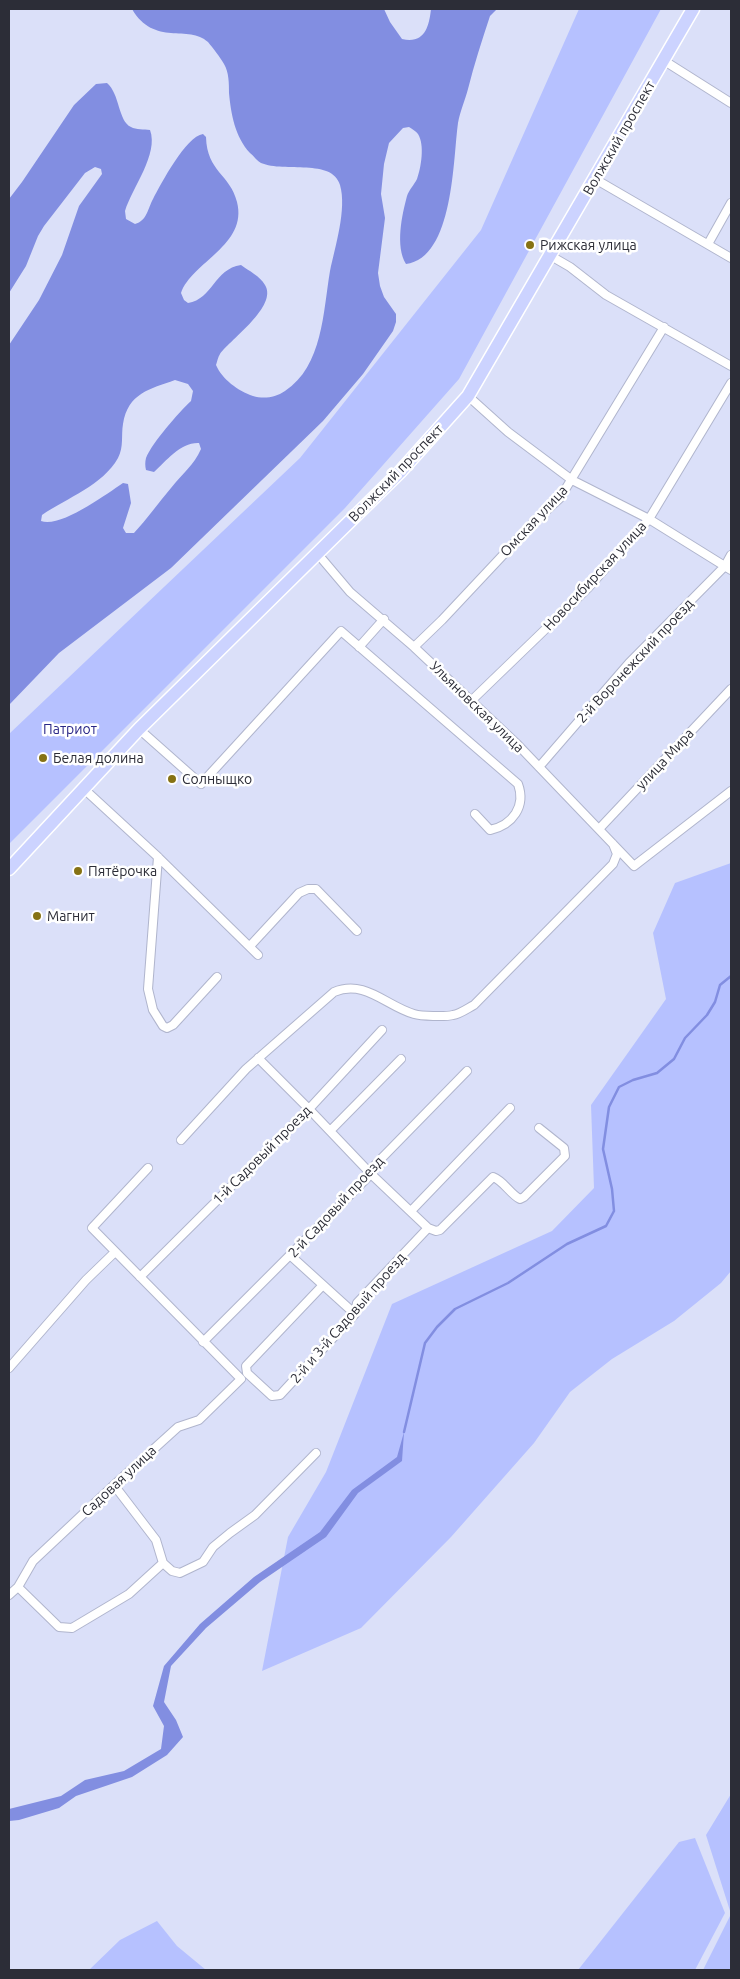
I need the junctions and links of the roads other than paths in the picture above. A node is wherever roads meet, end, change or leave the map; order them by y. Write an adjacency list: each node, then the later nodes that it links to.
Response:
1 (693, 9): 2 (main road, Волжский проспект)
2 (663, 60): 3 (street); 4 (main road, Волжский проспект)
3 (731, 103)
4 (595, 179): 6 (street); 7 (main road, Волжский проспект)
5 (731, 203): 6 (street)
6 (708, 244): 8 (street)
7 (551, 256): 9 (street); 12 (main road, Волжский проспект)
8 (731, 258)
9 (664, 327): 10 (street); 13 (street, Омская улица)
10 (731, 366)
11 (731, 384): 14 (street, Новосибирская улица)
12 (468, 396): 13 (street); 15 (main road, Волжский проспект)
13 (572, 480): 14 (street); 19 (street, Омская улица)
14 (648, 520): 17 (street); 22 (street, Новосибирская улица)
15 (317, 553): 18 (street, Ульяновская улица); 23 (main road, Волжский проспект)
16 (731, 555): 17 (street, 2-й Воронежский проезд)
17 (728, 568): 24 (street, 2-й Воронежский проезд)
18 (384, 619): 19 (street, Ульяновская улица); 20 (street)
19 (414, 646): 22 (street, Ульяновская улица)
20 (359, 647): 23 (street); 27 (street)
21 (731, 689): 28 (street, улица Мира)
22 (471, 701): 24 (street, Ульяновская улица)
23 (139, 729): 25 (main road, Волжский проспект)
24 (539, 767): 28 (street, Ульяновская улица)
25 (83, 788): 30 (street); 31 (main road, Волжский проспект)
26 (731, 791): 29 (street, Ульяновская улица)
27 (474, 814)
28 (599, 829): 29 (street, Ульяновская улица)
29 (613, 844): 37 (street)
30 (158, 857): 33 (street); 35 (street)
31 (9, 869)
32 (357, 931): 33 (street)
33 (250, 946): 34 (street)
34 (258, 955)
35 (217, 977)
36 (382, 1030): 41 (street, 1-й Садовый проезд)
37 (258, 1058): 41 (street); 44 (street)
38 (401, 1059): 43 (street)
39 (467, 1071): 46 (street, 2-й Садовый проезд)
40 (510, 1108): 47 (street)
41 (309, 1109): 43 (street); 51 (street, 1-й Садовый проезд)
42 (539, 1128): 48 (street)
43 (330, 1131): 46 (street)
44 (181, 1140)
45 (148, 1168): 49 (street)
46 (371, 1174): 47 (street); 50 (street, 2-й Садовый проезд)
47 (411, 1211): 48 (street)
48 (428, 1228): 53 (street, 2-й и 3-й Садовый проезд)
49 (115, 1252): 51 (street); 55 (street)
50 (291, 1256): 52 (street); 54 (street, 2-й Садовый проезд)
51 (140, 1278): 54 (street)
52 (323, 1285): 53 (street); 53 (street, 2-й и 3-й Садовый проезд)
53 (355, 1314)
54 (203, 1342): 57 (street, Садовая улица)
55 (9, 1368)
56 (316, 1453): 58 (street)
57 (114, 1485): 58 (street); 59 (street, Садовая улица)
58 (164, 1563): 59 (street)
59 (18, 1587): 60 (street, Садовая улица)
60 (9, 1595)

